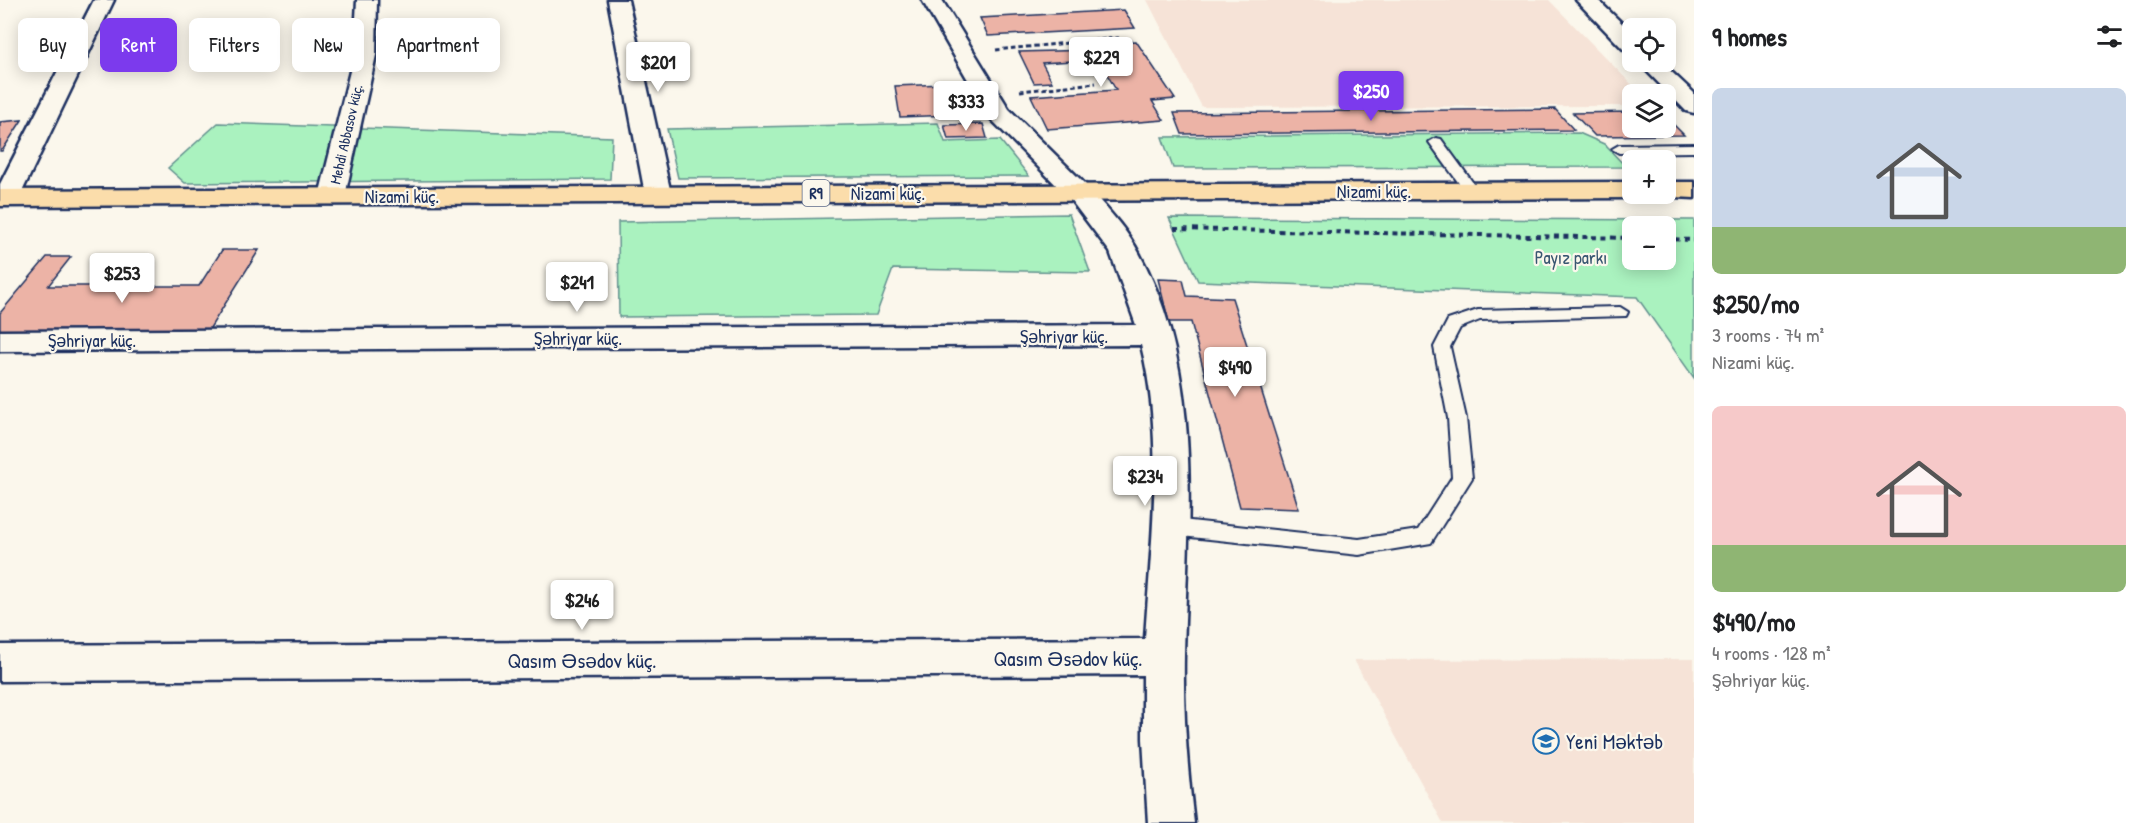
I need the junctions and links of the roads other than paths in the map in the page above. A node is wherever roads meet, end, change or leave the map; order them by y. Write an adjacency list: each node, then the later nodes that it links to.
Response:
1 (104, 0): 19 (street)
2 (367, 0): 18 (street, Mehdi Abbasov küç.)
3 (618, 0): 17 (street)
4 (932, 0): 16 (street)
5 (1586, 0): 6 (street)
6 (1622, 35)
7 (1659, 72): 8 (street)
8 (1694, 106)
9 (1436, 142): 12 (lane)
10 (1694, 148): 11 (lane)
11 (1619, 149)
12 (1471, 190): 13 (highway, Nizami küç. / R9); 16 (highway, Nizami küç. / R9)
13 (1622, 190)
14 (1676, 190): 15 (highway)
15 (1694, 190)
16 (1077, 192): 17 (highway, Nizami küç. / R9); 21 (street)
17 (658, 194): 18 (highway, Nizami küç. / R9)
18 (332, 196): 19 (highway, Nizami küç. / R9)
19 (3, 198)
20 (1620, 312): 23 (lane)
21 (1155, 335): 22 (street, Şəhriyar küç.); 23 (street)
22 (0, 340)
23 (1172, 527): 24 (street)
24 (1164, 657): 25 (street, Qasım Əsədov küç.); 26 (street)
25 (0, 663)
26 (1171, 823)

